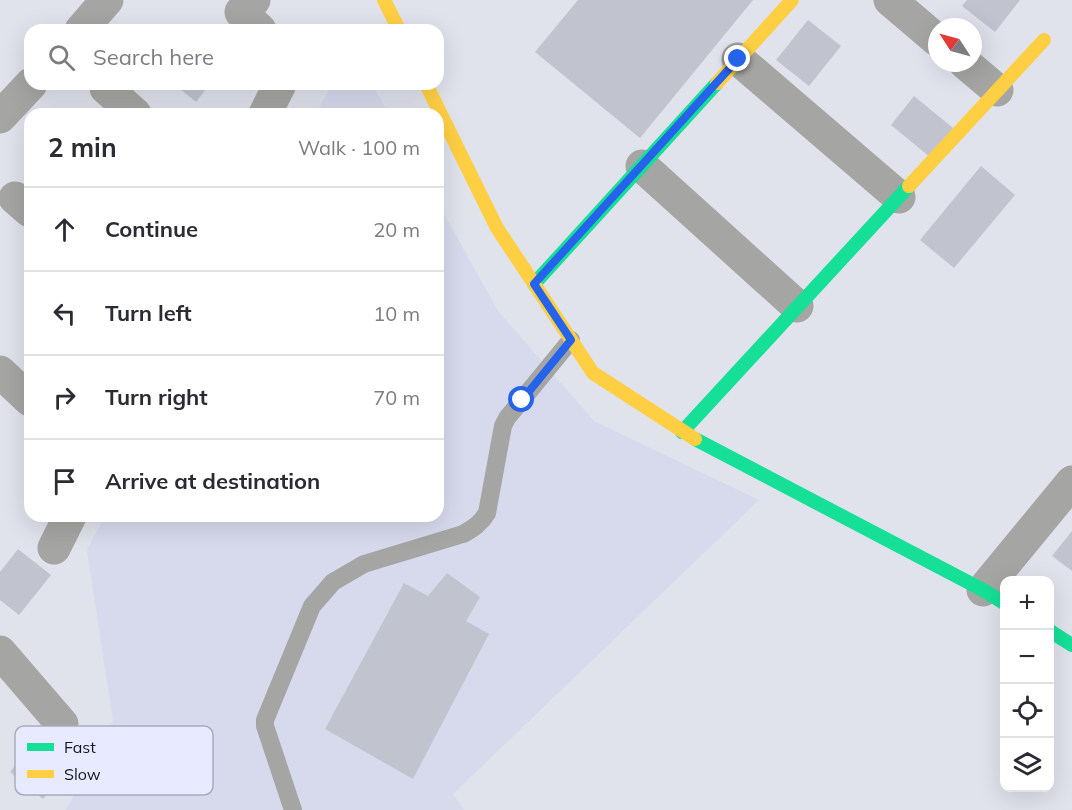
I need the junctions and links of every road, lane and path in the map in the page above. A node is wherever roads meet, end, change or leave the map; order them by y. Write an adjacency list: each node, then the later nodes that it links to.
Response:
1 (107, 0): 6 (street)
2 (254, 0): 7 (street)
3 (384, 0): 8 (street)
4 (792, 0): 11 (street)
5 (890, 0): 9 (street)
6 (86, 24)
7 (254, 24)
8 (396, 24)
9 (928, 32)
10 (1044, 40): 17 (street)
11 (738, 59): 23 (street); 24 (street)
12 (976, 72): 17 (street)
13 (25, 90): 21 (street)
14 (108, 90): 18 (street)
15 (277, 90): 19 (street)
16 (429, 90): 20 (street)
17 (997, 90): 24 (street)
18 (128, 108)
19 (268, 108)
20 (438, 108)
21 (0, 117)
22 (444, 121): 25 (street)
23 (642, 166): 25 (street); 26 (street)
24 (899, 197): 26 (street)
25 (534, 284): 27 (street)
26 (798, 306): 30 (street)
27 (571, 340): 30 (street); 39 (lane)
28 (0, 372): 29 (street)
29 (24, 394)
30 (682, 432): 34 (street)
31 (1072, 482): 34 (street)
32 (67, 522): 33 (street)
33 (54, 548)
34 (994, 596)
35 (1054, 634): 36 (street)
36 (1072, 645)
37 (0, 652): 38 (street)
38 (62, 724)
39 (293, 810)

